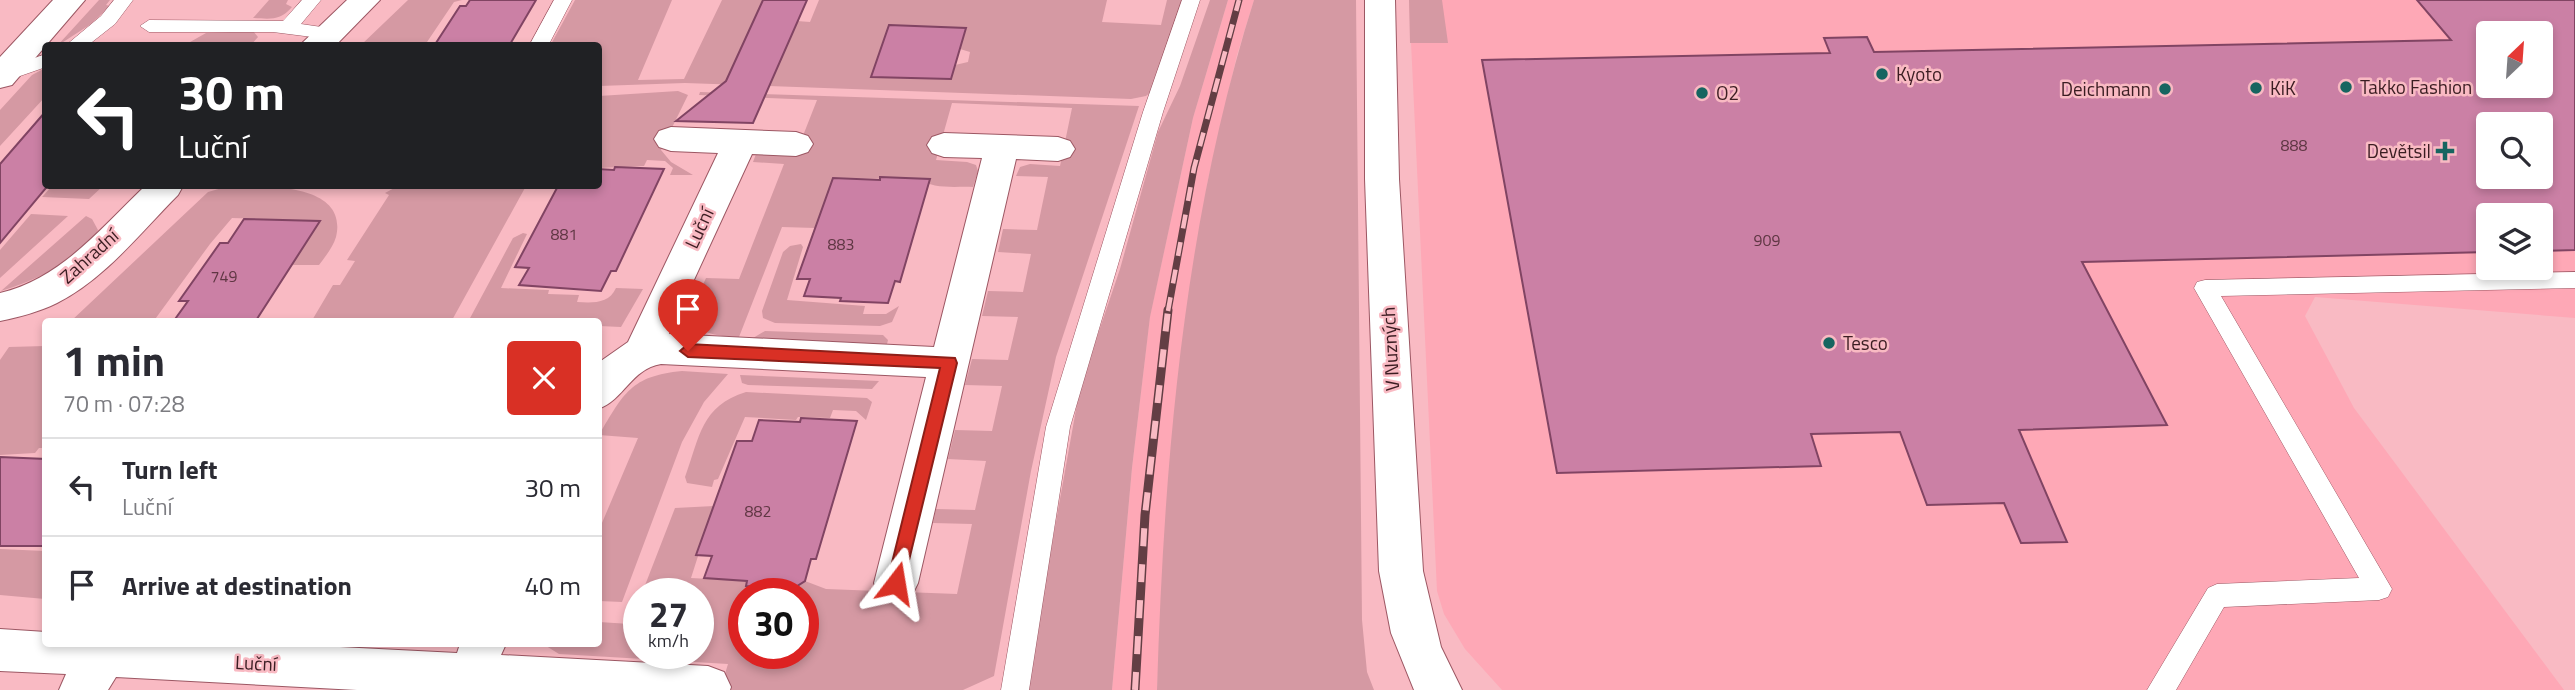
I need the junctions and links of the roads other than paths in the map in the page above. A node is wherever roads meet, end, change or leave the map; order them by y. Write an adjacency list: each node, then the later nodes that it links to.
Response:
1 (70, 0): 14 (street)
2 (124, 0): 11 (lane)
3 (313, 0): 9 (lane)
4 (365, 0): 10 (street)
5 (563, 0): 12 (lane)
6 (1191, 0): 32 (lane)
7 (1380, 0): 33 (street, V Nuzných)
8 (149, 26): 9 (lane)
9 (288, 27): 10 (lane)
10 (322, 39)
11 (79, 42)
12 (540, 42)
13 (42, 61): 14 (lane)
14 (0, 77)
15 (671, 139): 16 (street)
16 (740, 142): 17 (street); 24 (street, Luční)
17 (796, 144)
18 (944, 145): 19 (street)
19 (1002, 147): 20 (street); 25 (street)
20 (1058, 149)
21 (163, 189): 23 (street, Zahradní)
22 (2575, 280): 34 (lane)
23 (0, 307)
24 (642, 352): 25 (street); 26 (street, Luční)
25 (949, 363): 27 (street)
26 (602, 387)
27 (896, 583)
28 (0, 650): 30 (street, Luční)
29 (477, 659): 30 (street, Luční); 31 (street, Luční)
30 (93, 673)
31 (708, 687)
32 (1015, 690)
33 (1439, 690)
34 (2161, 690)

